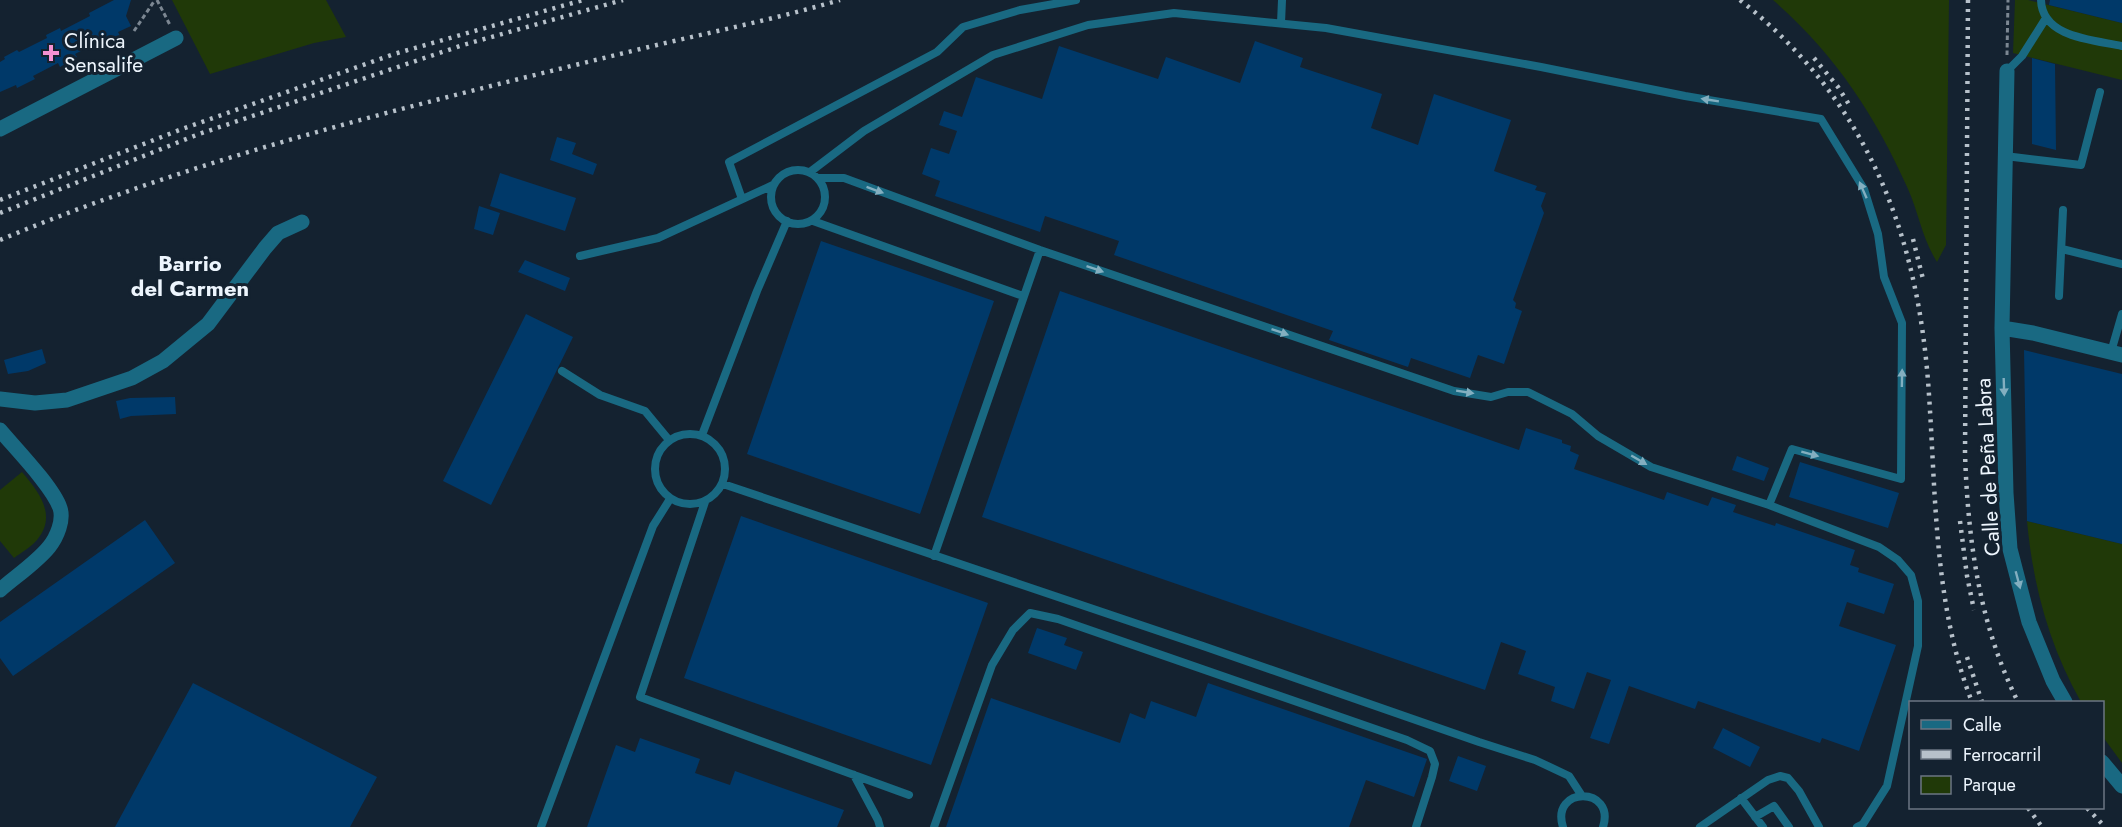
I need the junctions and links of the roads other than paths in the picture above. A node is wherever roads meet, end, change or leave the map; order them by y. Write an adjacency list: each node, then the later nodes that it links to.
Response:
1 (1076, 0): 15 (lane)
2 (1282, 0): 5 (lane)
3 (2041, 0): 4 (lane)
4 (2046, 18): 7 (lane); 8 (lane)
5 (1281, 23): 12 (lane); 37 (lane, one-way to 5)
6 (173, 31): 10 (street)
7 (2122, 46)
8 (2007, 71): 11 (street, Calle de Peña Labra)
9 (2100, 92): 11 (lane)
10 (0, 129)
11 (2005, 156): 27 (street, Calle de Peña Labra)
12 (810, 172): 13 (lane); 14 (lane)
13 (819, 178): 18 (lane); 21 (lane, one-way to 21)
14 (773, 185): 15 (lane); 17 (lane)
15 (742, 199): 22 (lane)
16 (2063, 210): 20 (lane)
17 (787, 221): 18 (lane); 32 (lane)
18 (813, 221): 24 (lane)
19 (302, 222): 30 (street)
20 (2062, 249): 23 (lane); 25 (lane)
21 (1040, 250): 24 (lane); 37 (lane, one-way to 37)
22 (580, 256)
23 (2122, 264)
24 (1023, 296): 38 (lane)
25 (2059, 296)
26 (2122, 314): 28 (lane)
27 (2002, 328): 28 (street); 40 (street, Calle de Peña Labra, one-way to 40)
28 (2117, 354)
29 (561, 371): 33 (lane)
30 (0, 399)
31 (0, 430): 39 (street)
32 (702, 435): 33 (lane); 34 (lane)
33 (669, 440): 35 (lane)
34 (723, 484): 36 (lane); 38 (lane)
35 (670, 499): 36 (lane); 48 (lane)
36 (705, 502): 42 (lane)
37 (1769, 505): 58 (lane)
38 (934, 556): 45 (lane)
39 (0, 590)
40 (2064, 701)
41 (2104, 763): 43 (street)
42 (854, 775): 44 (lane); 49 (lane)
43 (2122, 786)
44 (909, 795)
45 (1582, 795): 52 (lane); 53 (lane)
46 (1741, 798): 47 (lane); 54 (lane); 57 (lane)
47 (1755, 817): 55 (lane); 56 (lane)
48 (541, 827)
49 (880, 827)
50 (934, 827): 51 (lane)
51 (1416, 827)
52 (1563, 827)
53 (1603, 827)
54 (1700, 827)
55 (1763, 827)
56 (1790, 827)
57 (1819, 827)
58 (1857, 827)

